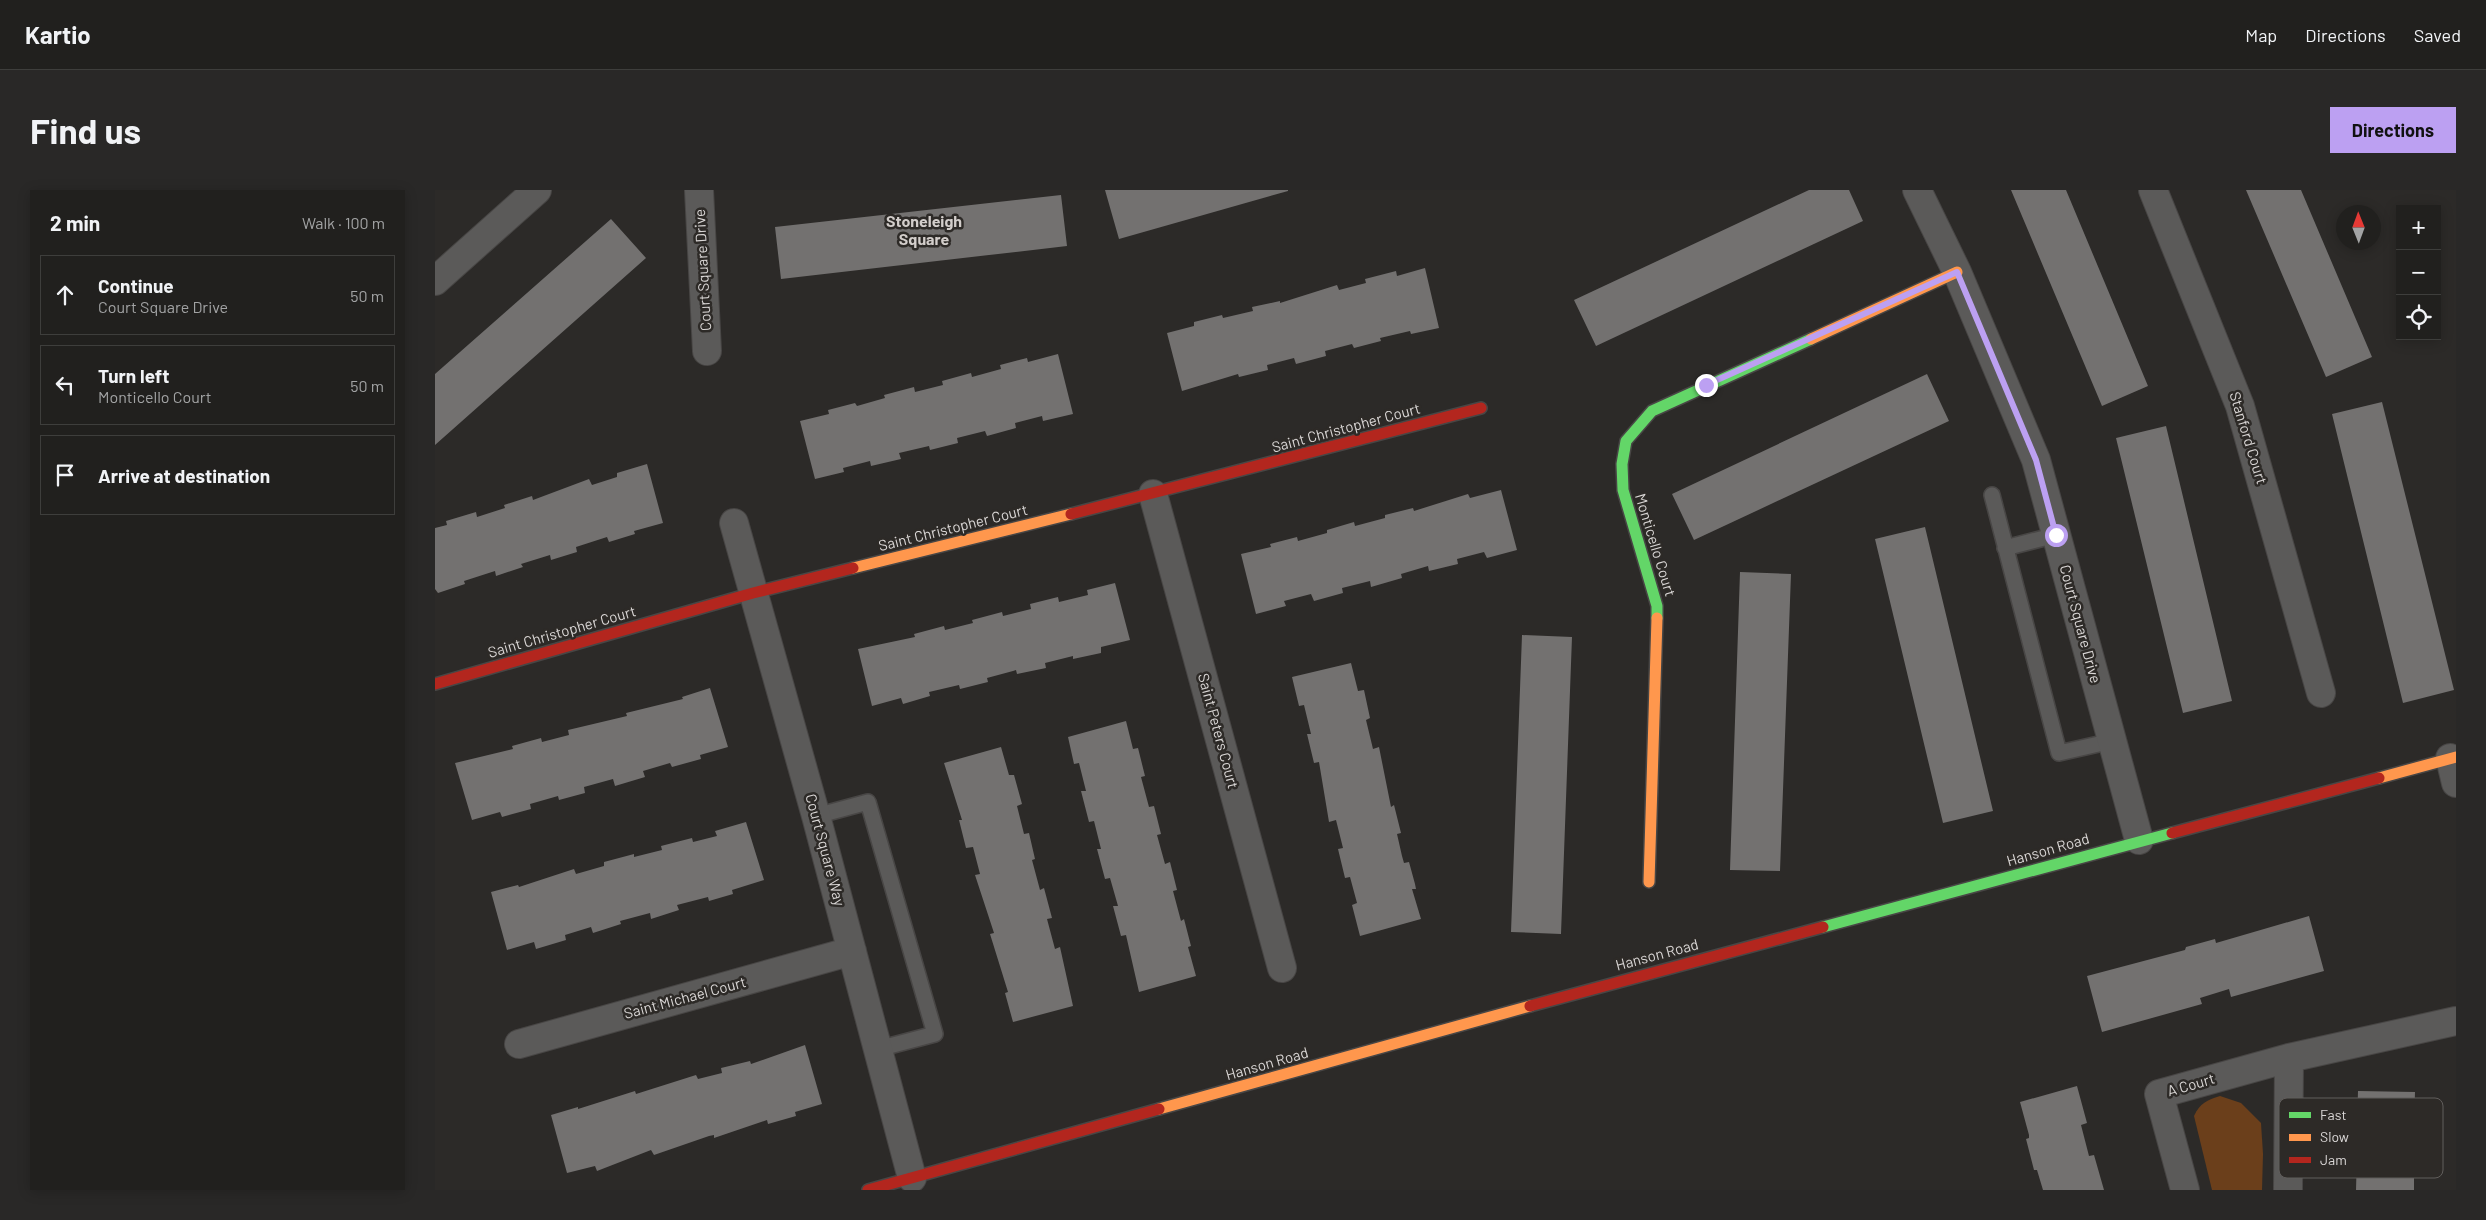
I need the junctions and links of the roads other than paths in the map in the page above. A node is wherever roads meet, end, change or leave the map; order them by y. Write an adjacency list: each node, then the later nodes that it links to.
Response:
1 (537, 190): 6 (street)
2 (699, 190): 7 (street, Court Square Drive)
3 (1917, 190): 5 (street, Court Square Drive)
4 (2153, 190): 16 (street, Stanford Court)
5 (1957, 272): 12 (street, Court Square Drive); 21 (street, Monticello Court)
6 (435, 281)
7 (707, 351)
8 (1481, 408): 9 (street, Saint Christopher Court)
9 (1153, 494): 14 (street, Saint Christopher Court); 23 (street, Saint Peters Court)
10 (1992, 495): 13 (lane)
11 (734, 522): 14 (street, Court Square Way)
12 (2056, 535): 13 (lane); 17 (street, Court Square Drive)
13 (2005, 548): 17 (lane)
14 (753, 593): 15 (street, Saint Christopher Court); 19 (street, Court Square Way)
15 (435, 684)
16 (2321, 693)
17 (2112, 740): 20 (street, Court Square Drive)
18 (2454, 766): 20 (street, Hanson Road)
19 (816, 816): 22 (street, Court Square Way); 26 (lane)
20 (2139, 840): 29 (street, Hanson Road)
21 (1649, 882)
22 (852, 952): 25 (street, Saint Michael Court); 26 (street, Court Square Way)
23 (1282, 968)
24 (2456, 1021): 27 (street, A Court)
25 (519, 1044)
26 (878, 1049): 29 (street, Court Square Way)
27 (2289, 1058): 28 (street); 31 (street, A Court)
28 (2289, 1098)
29 (912, 1178): 30 (street, Hanson Road)
30 (868, 1190)
31 (2185, 1190)

